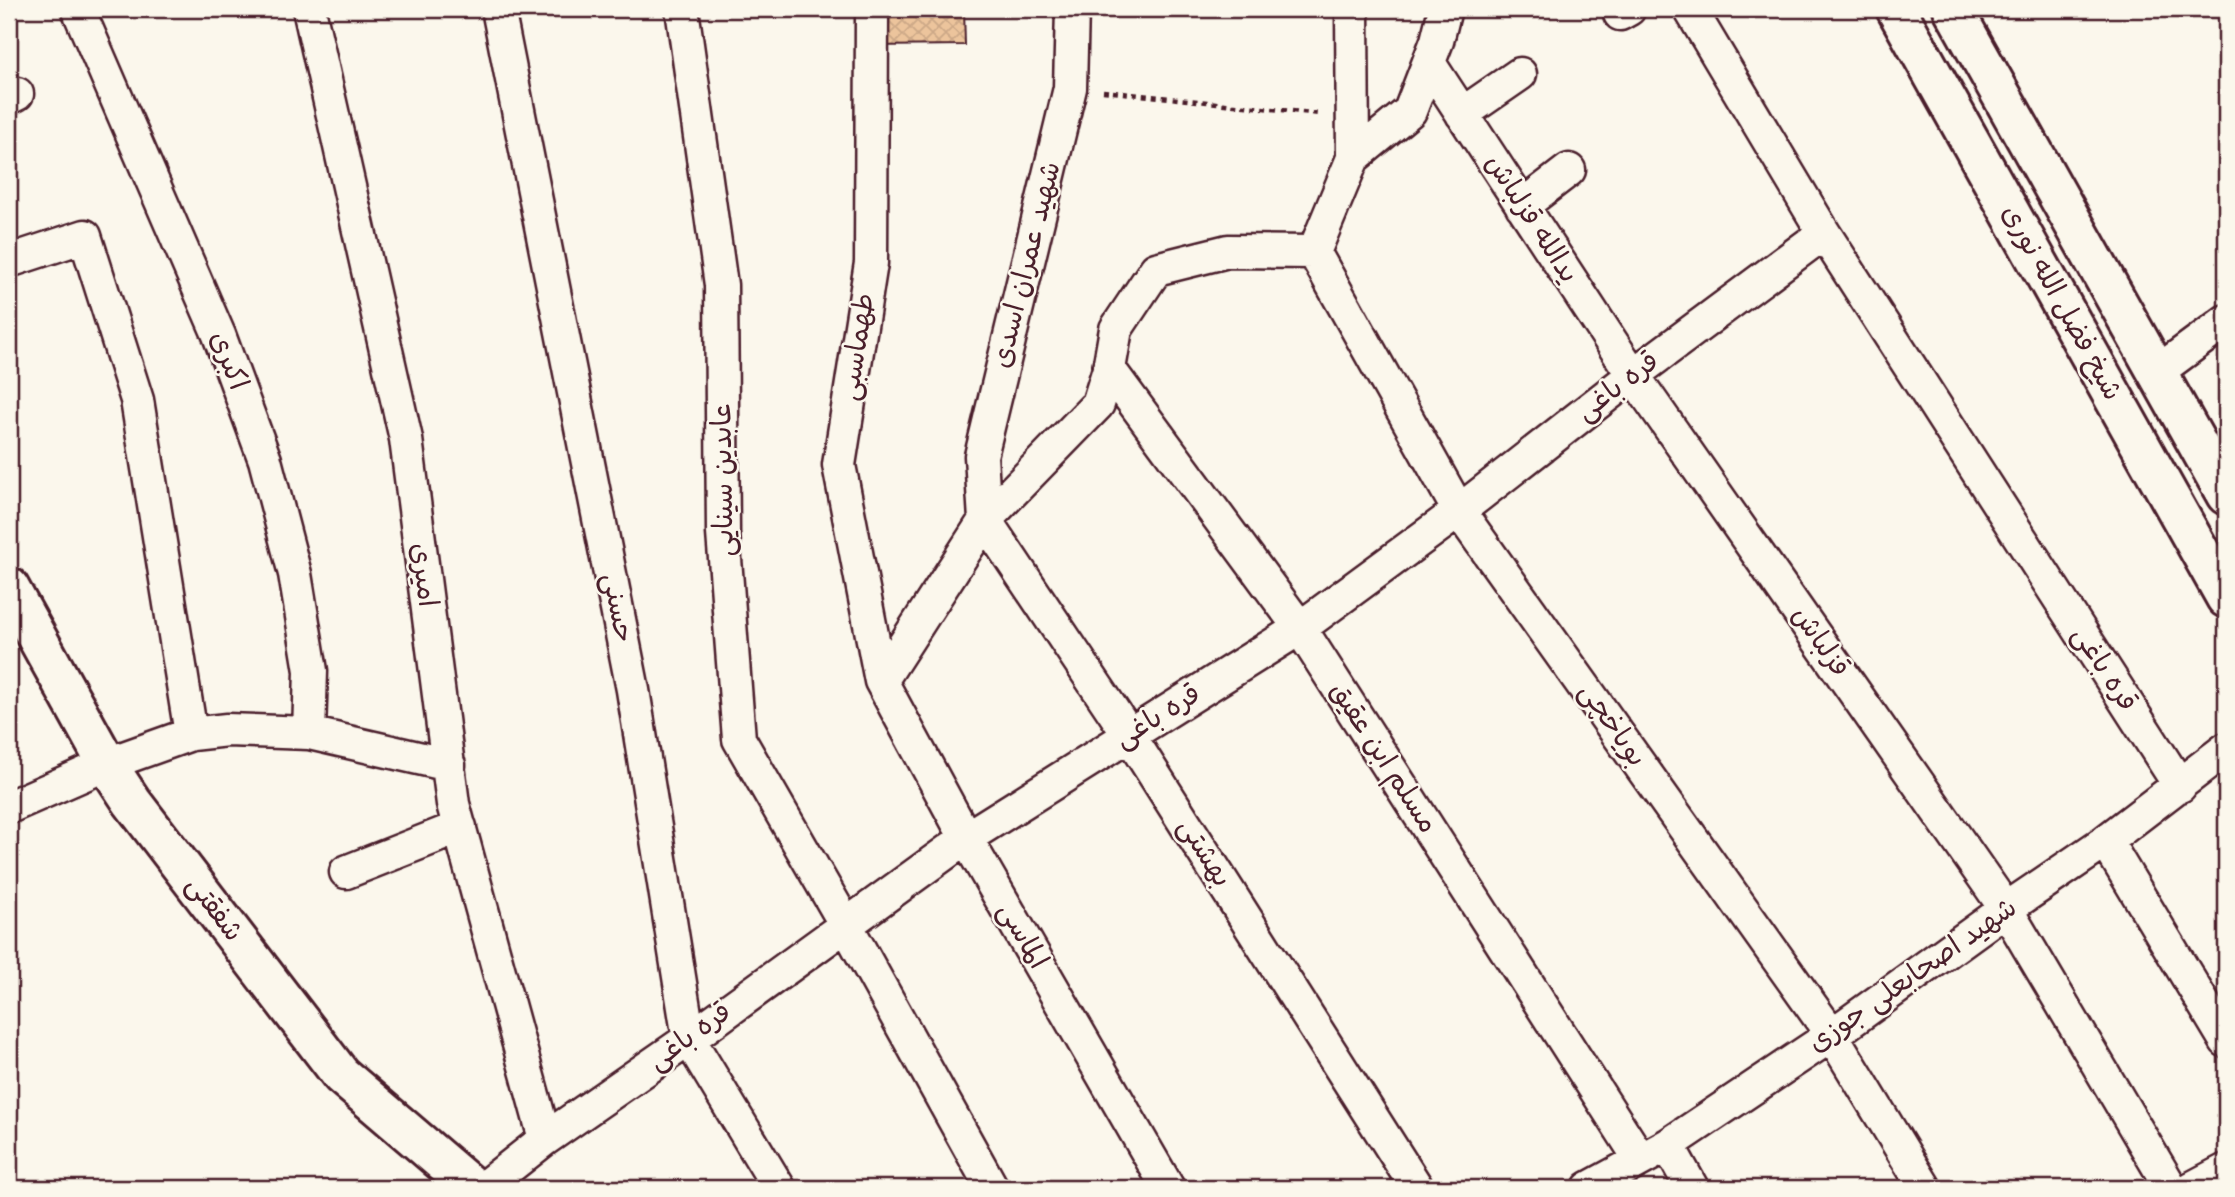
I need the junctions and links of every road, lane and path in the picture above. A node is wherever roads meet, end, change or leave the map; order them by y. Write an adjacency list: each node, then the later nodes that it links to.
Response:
1 (78, 9): 34 (street, اکبری)
2 (309, 9): 39 (street, امیری)
3 (498, 9): 49 (street, حسنی)
4 (682, 9): 47 (street, عابدین سینایی)
5 (872, 9): 33 (street, طهماسبی)
6 (1072, 9): 14 (street, شهید عمران اسدی)
7 (1352, 9): 16 (street)
8 (1445, 9): 12 (street)
9 (1690, 9): 20 (street, قره باغی)
10 (1896, 9): 31 (main road, شیخ فضل الله نوری)
11 (1953, 9): 25 (main road, شیخ فضل الله نوری)
12 (1429, 63): 15 (street, یدالله قزلباش); 17 (street)
13 (1520, 74): 15 (street)
14 (1070, 88): 16 (path); 29 (street, شهید عمران اسدی)
15 (1462, 114): 19 (street, یدالله قزلباش)
16 (1353, 118): 17 (street)
17 (1353, 158): 21 (street)
18 (1569, 170): 19 (street)
19 (1522, 206): 26 (street, یدالله قزلباش)
20 (1824, 233): 26 (street, قره باغی); 40 (street, قره باغی)
21 (1314, 252): 24 (street); 28 (street, بویاخچی)
22 (9, 261): 35 (street)
23 (2226, 321): 25 (street)
24 (1109, 369): 29 (street); 32 (street, مسلم ابن عقیق)
25 (2157, 372): 27 (main road, شیخ فضل الله نوری)
26 (1633, 375): 28 (street, قره باغی); 46 (street, قزلباش)
27 (2226, 495)
28 (1459, 511): 32 (street, قره باغی); 48 (street, بویاخچی)
29 (985, 520): 33 (street); 36 (street, بهشتی)
30 (9, 587): 38 (main road, شفقتی)
31 (2226, 598)
32 (1300, 628): 36 (street, قره باغی); 53 (street, مسلم ابن عقیق)
33 (881, 681): 43 (street, الماسی)
34 (309, 733): 35 (street); 39 (street)
35 (191, 734): 38 (street)
36 (1129, 735): 43 (street, قره باغی); 60 (street, بهشتی)
37 (2226, 749): 40 (street, شهید اصحابعلی جوزی)
38 (107, 764): 41 (street); 55 (main road, شفقتی)
39 (449, 765): 42 (street, امیری)
40 (2180, 786): 44 (street, شهید اصحابعلی جوزی)
41 (9, 807)
42 (460, 827): 45 (street); 51 (street, امیری)
43 (966, 838): 47 (street, قره باغی); 59 (street, الماسی)
44 (2106, 841): 46 (street, شهید اصحابعلی جوزی); 50 (street)
45 (346, 873)
46 (2006, 909): 48 (street, شهید اصحابعلی جوزی); 64 (street, قزلباش)
47 (846, 925): 49 (street, قره باغی); 58 (street, عابدین سینایی)
48 (1832, 1035): 52 (street, شهید اصحابعلی جوزی); 63 (street, بویاخچی)
49 (689, 1039): 51 (street, قره باغی); 57 (street, حسنی)
50 (2226, 1041)
51 (545, 1139): 56 (street, قره باغی)
52 (1668, 1145): 53 (street, شهید اصحابعلی جوزی); 62 (street)
53 (1640, 1160): 61 (street, شهید اصحابعلی جوزی)
54 (2226, 1170): 65 (street)
55 (473, 1188)
56 (483, 1188)
57 (779, 1188)
58 (992, 1188)
59 (1168, 1188)
60 (1417, 1188)
61 (1588, 1188)
62 (1692, 1188)
63 (1925, 1188)
64 (2171, 1188)
65 (2192, 1188)

